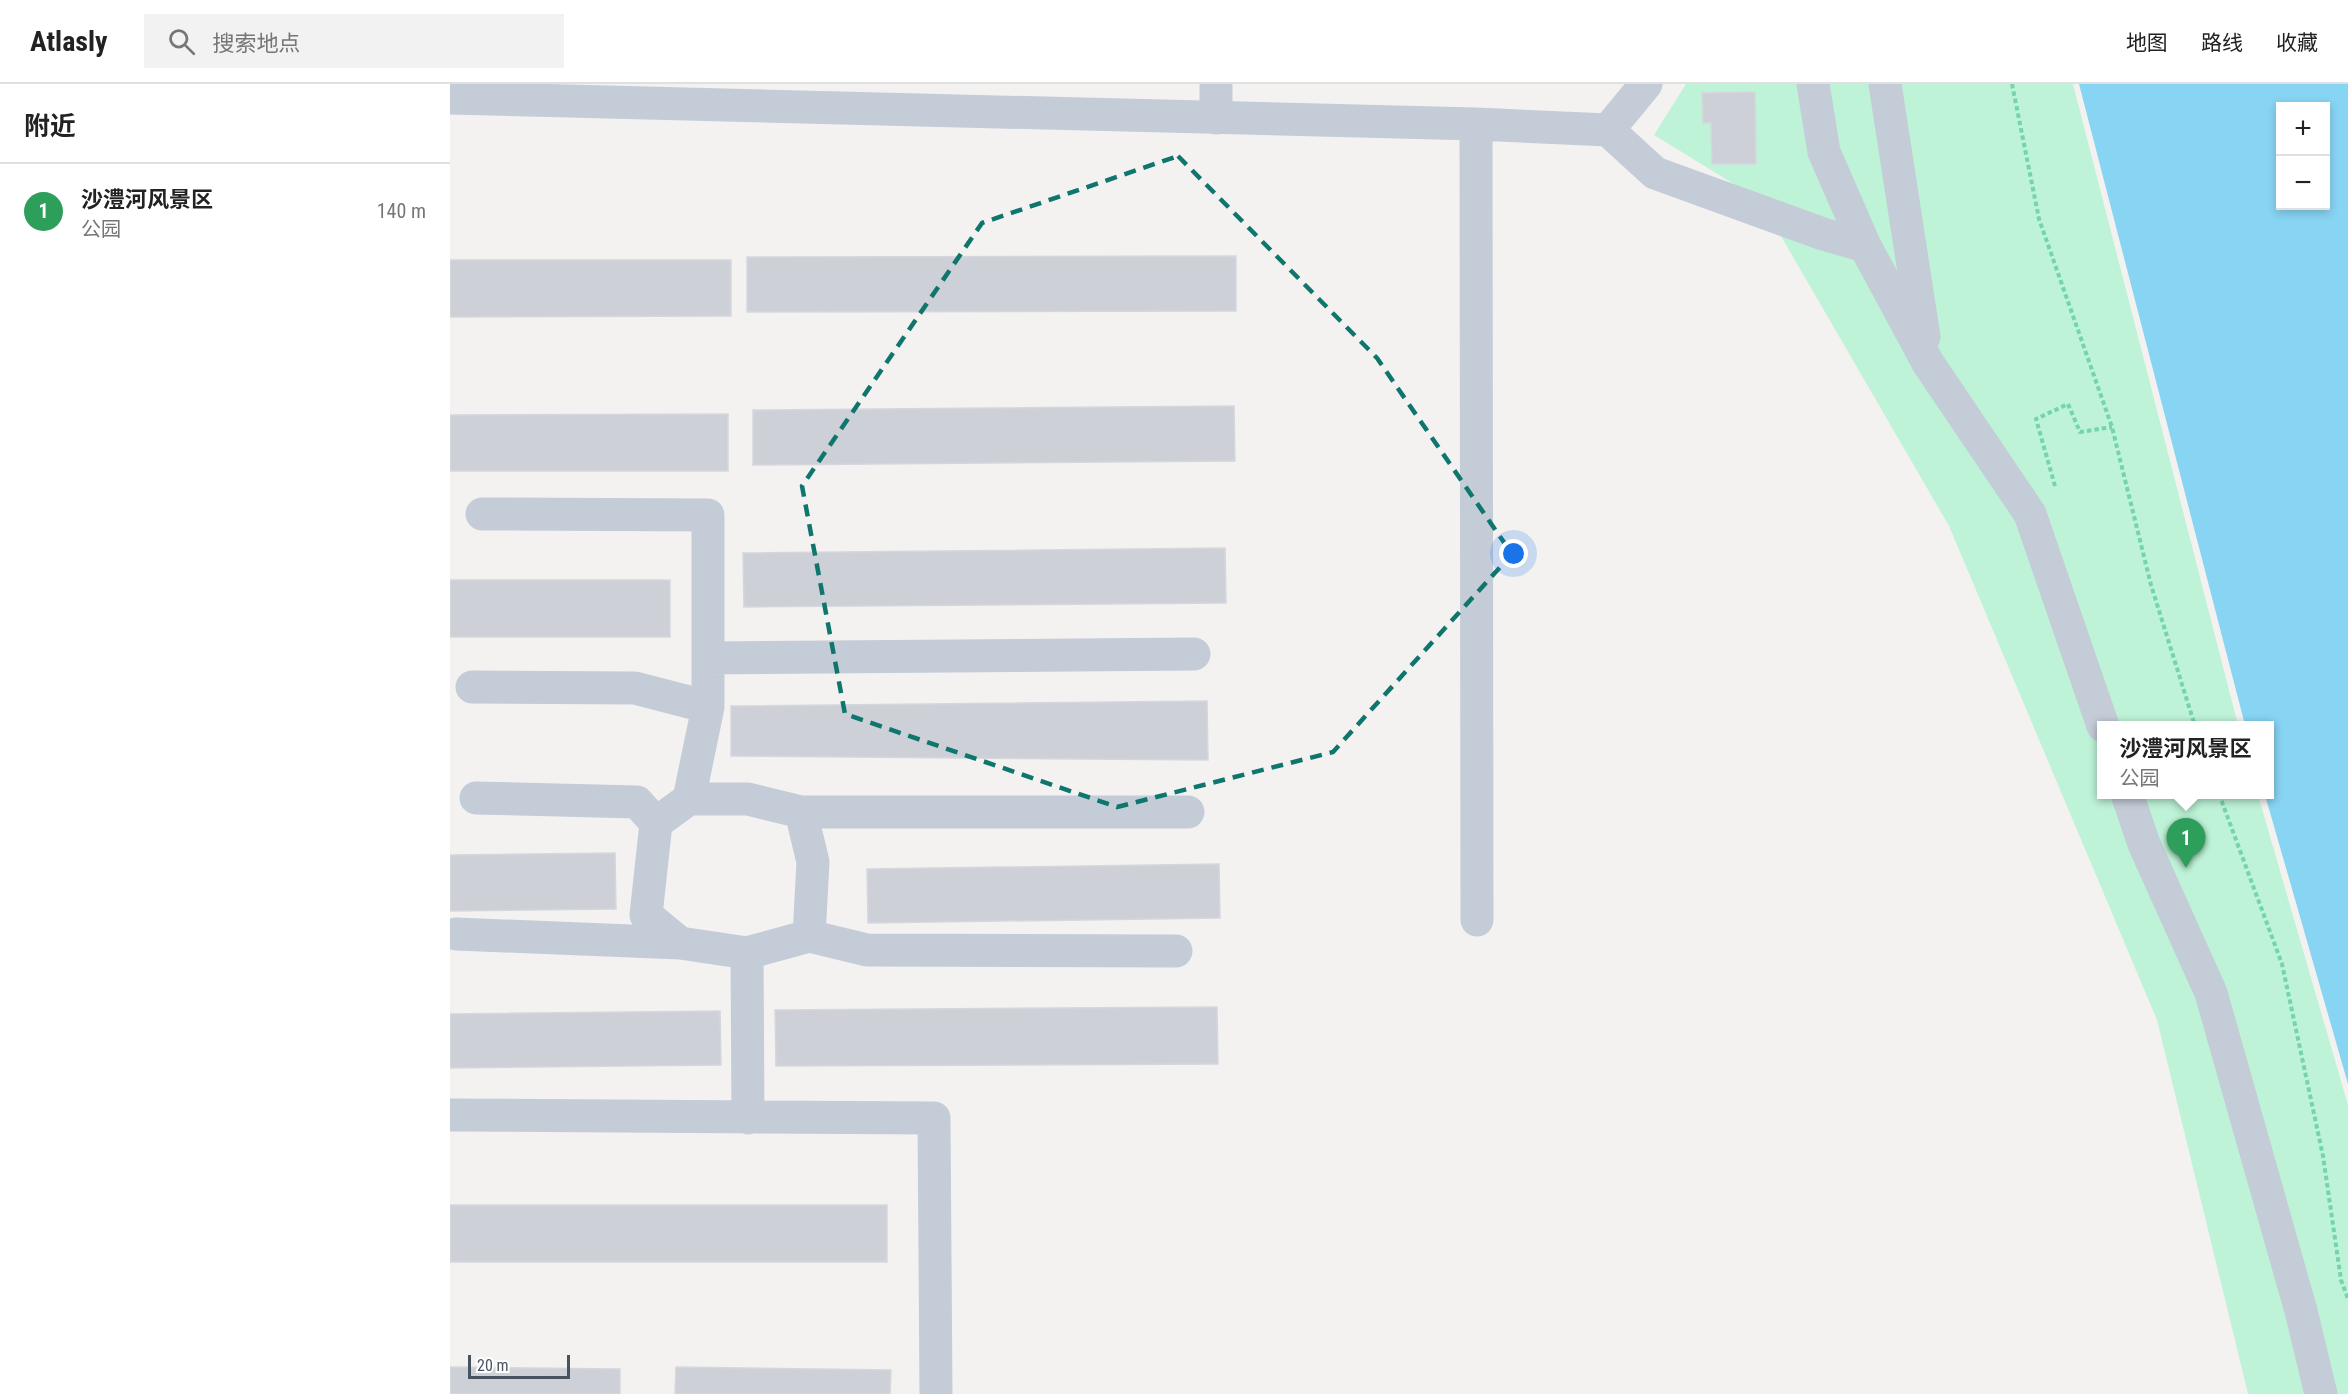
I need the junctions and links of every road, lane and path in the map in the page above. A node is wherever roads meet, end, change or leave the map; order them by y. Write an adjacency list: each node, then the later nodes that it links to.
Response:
1 (1216, 84): 8 (street)
2 (1647, 84): 10 (street)
3 (1813, 84): 11 (street)
4 (1885, 84): 12 (street)
5 (2012, 84): 13 (path)
6 (816, 96): 7 (street); 8 (street)
7 (450, 98)
8 (1216, 118): 9 (street)
9 (1476, 124): 10 (street); 29 (street)
10 (1608, 130): 11 (street)
11 (1865, 246): 12 (street)
12 (1928, 363): 15 (street)
13 (2112, 427): 15 (path); 21 (path)
14 (482, 514): 17 (street)
15 (2030, 514): 20 (street)
16 (1194, 654): 17 (street)
17 (708, 658): 19 (street)
18 (472, 687): 19 (street)
19 (708, 707): 23 (street)
20 (2101, 721)
21 (2193, 721)
22 (476, 798): 28 (street)
23 (689, 799): 26 (street); 28 (street)
24 (2128, 799): 39 (street)
25 (2220, 799): 37 (path)
26 (801, 812): 27 (street); 31 (street)
27 (1188, 812)
28 (656, 823): 32 (street)
29 (1477, 920)
30 (456, 934): 32 (street)
31 (809, 936): 33 (street); 34 (street)
32 (680, 943): 34 (street)
33 (1176, 951)
34 (747, 953): 36 (street)
35 (450, 1115): 36 (street)
36 (748, 1118): 38 (street)
37 (2348, 1299)
38 (936, 1394)
39 (2321, 1394)

